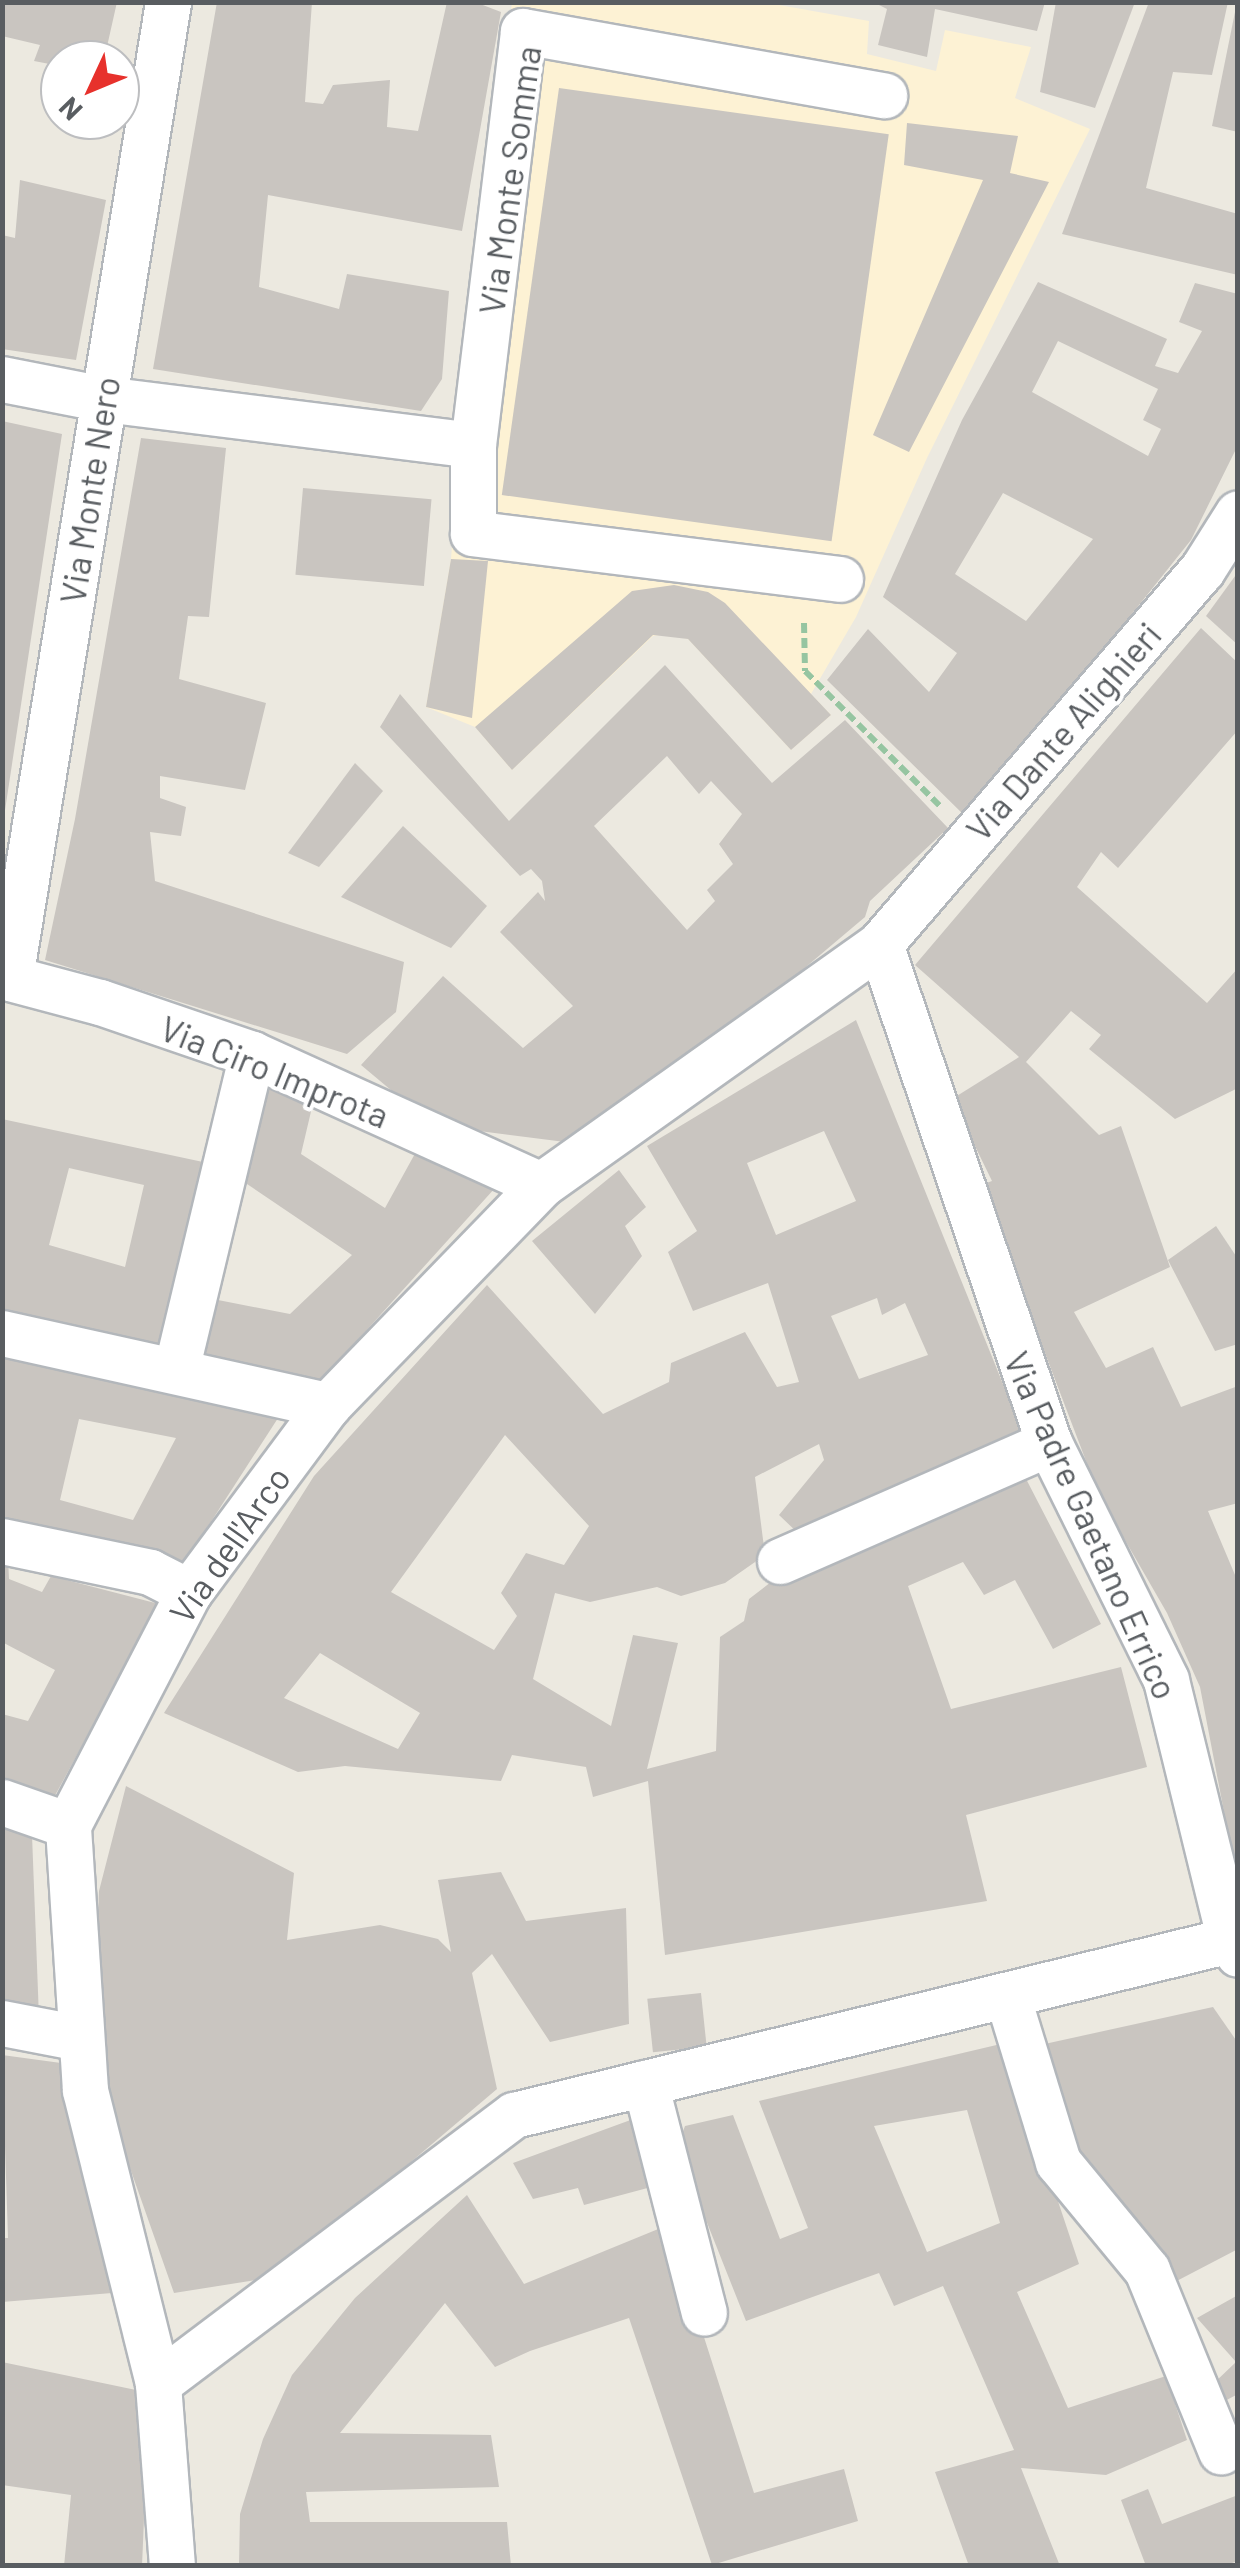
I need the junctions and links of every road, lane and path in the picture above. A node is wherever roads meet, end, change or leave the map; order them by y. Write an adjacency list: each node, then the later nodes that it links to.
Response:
1 (168, 2): 4 (street, Via Monte Nero)
2 (884, 95): 5 (street, Via Monte Somma)
3 (2, 379): 4 (street)
4 (104, 398): 5 (street); 10 (street, Via Monte Nero)
5 (473, 445): 7 (street, Via Monte Somma)
6 (1238, 512): 8 (street, Via Dante Alighieri)
7 (822, 576): 8 (path)
8 (971, 838): 9 (street, Via Dante Alighieri)
9 (880, 944): 12 (street, Via dell'Arco); 16 (street, Via Padre Gaetano Errico)
10 (6, 977): 11 (street, Via Ciro Improta)
11 (252, 1054): 12 (street, Via Ciro Improta); 14 (street)
12 (541, 1185): 15 (street, Via dell'Arco)
13 (2, 1333): 14 (street)
14 (176, 1370): 15 (street)
15 (328, 1405): 19 (street, Via dell'Arco)
16 (1050, 1443): 18 (street); 22 (street, Via Padre Gaetano Errico)
17 (2, 1541): 19 (street)
18 (780, 1561)
19 (190, 1592): 21 (street, Via dell'Arco)
20 (2, 1802): 21 (street)
21 (68, 1825): 25 (street)
22 (1235, 1944): 23 (street)
23 (1007, 1994): 26 (street); 29 (street)
24 (2, 2023): 25 (street)
25 (80, 2038): 28 (street)
26 (645, 2082): 27 (street); 28 (street)
27 (704, 2313)
28 (158, 2383): 30 (street)
29 (1221, 2451)
30 (172, 2566)

